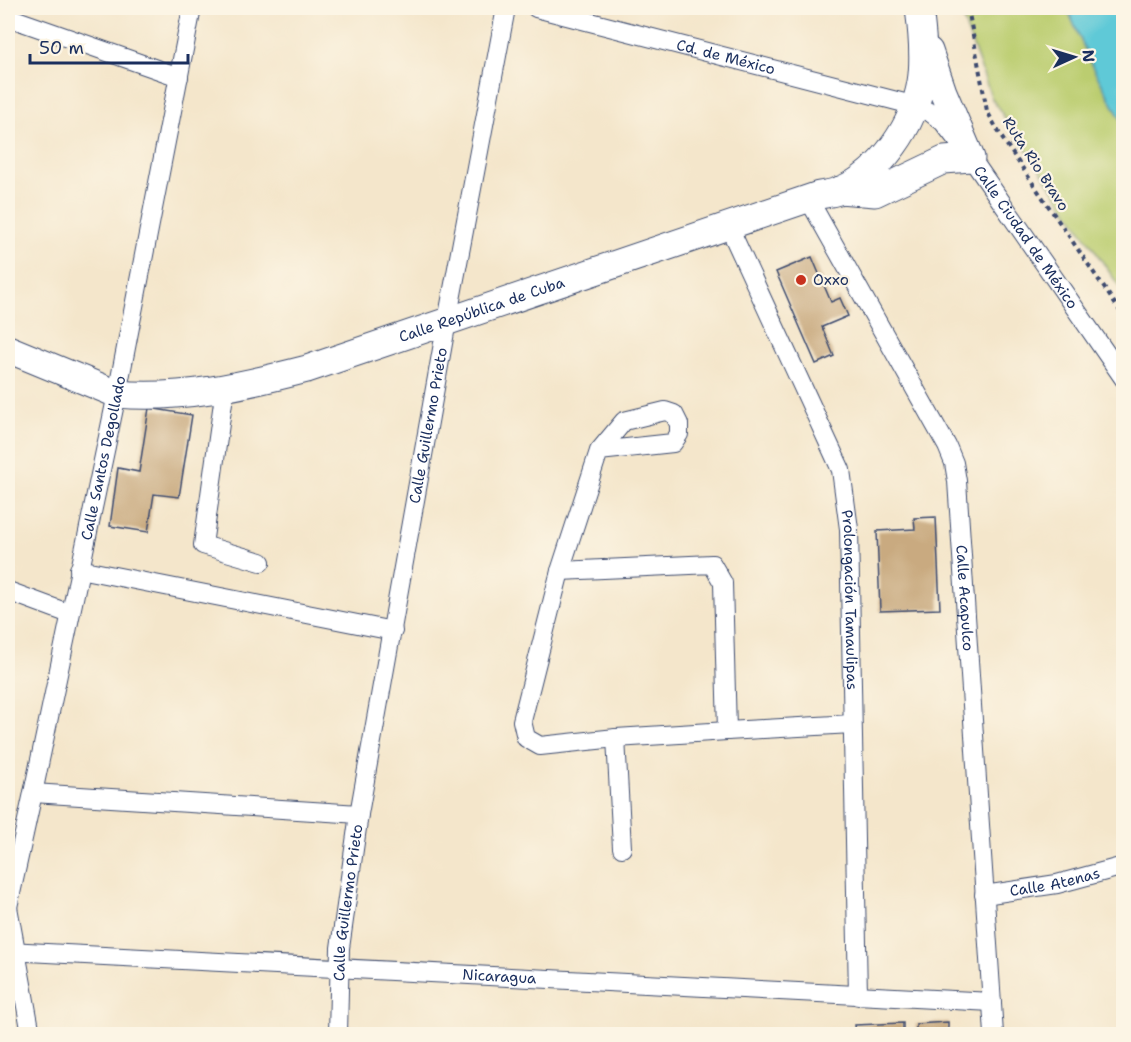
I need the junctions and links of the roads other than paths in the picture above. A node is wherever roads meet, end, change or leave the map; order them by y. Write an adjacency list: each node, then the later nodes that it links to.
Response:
1 (192, 8): 6 (street, Calle Santos Degollado)
2 (506, 8): 12 (street, Calle Guillermo Prieto)
3 (536, 8): 7 (street, Cd. de México)
4 (8, 17): 6 (street)
5 (920, 18): 7 (street, Calle República de Cuba); 8 (street)
6 (178, 77): 16 (street, Calle Santos Degollado)
7 (916, 106): 8 (street, Calle Ciudad de México); 9 (street, Calle República de Cuba)
8 (971, 158): 9 (street); 14 (street, Calle Ciudad de México)
9 (840, 190): 10 (street, Calle República de Cuba)
10 (809, 200): 11 (street, Calle República de Cuba); 31 (street, Calle Acapulco)
11 (729, 227): 12 (street, Calle República de Cuba); 24 (street, Prolongación Tamaulipas)
12 (447, 321): 15 (street, Calle República de Cuba); 23 (street, Calle Guillermo Prieto)
13 (8, 349): 16 (street, Calle República de Cuba)
14 (1124, 379)
15 (225, 388): 16 (street, Calle República de Cuba); 18 (street)
16 (117, 394): 19 (street, Calle Santos Degollado)
17 (599, 451): 20 (street)
18 (261, 562)
19 (79, 569): 22 (street, Calle Santos Degollado); 23 (street)
20 (560, 571): 25 (street); 26 (street)
21 (8, 591): 22 (street)
22 (70, 614): 27 (street, Calle Santos Degollado)
23 (393, 631): 28 (street, Calle Guillermo Prieto)
24 (852, 724): 25 (street); 35 (street, Prolongación Tamaulipas)
25 (727, 731): 26 (street)
26 (616, 738): 29 (street)
27 (33, 793): 28 (street); 32 (street, Calle Santos Degollado)
28 (359, 814): 34 (street, Calle Guillermo Prieto)
29 (622, 848)
30 (1124, 866): 31 (street, Calle Atenas)
31 (984, 895): 36 (street, Calle Acapulco)
32 (8, 907): 33 (street)
33 (12, 952): 34 (street, Nicaragua); 37 (street)
34 (339, 967): 35 (street, Nicaragua); 38 (street, Calle Guillermo Prieto)
35 (858, 996): 36 (street, Nicaragua)
36 (992, 1002): 39 (street, Calle Acapulco)
37 (31, 1035)
38 (338, 1035)
39 (994, 1035)

